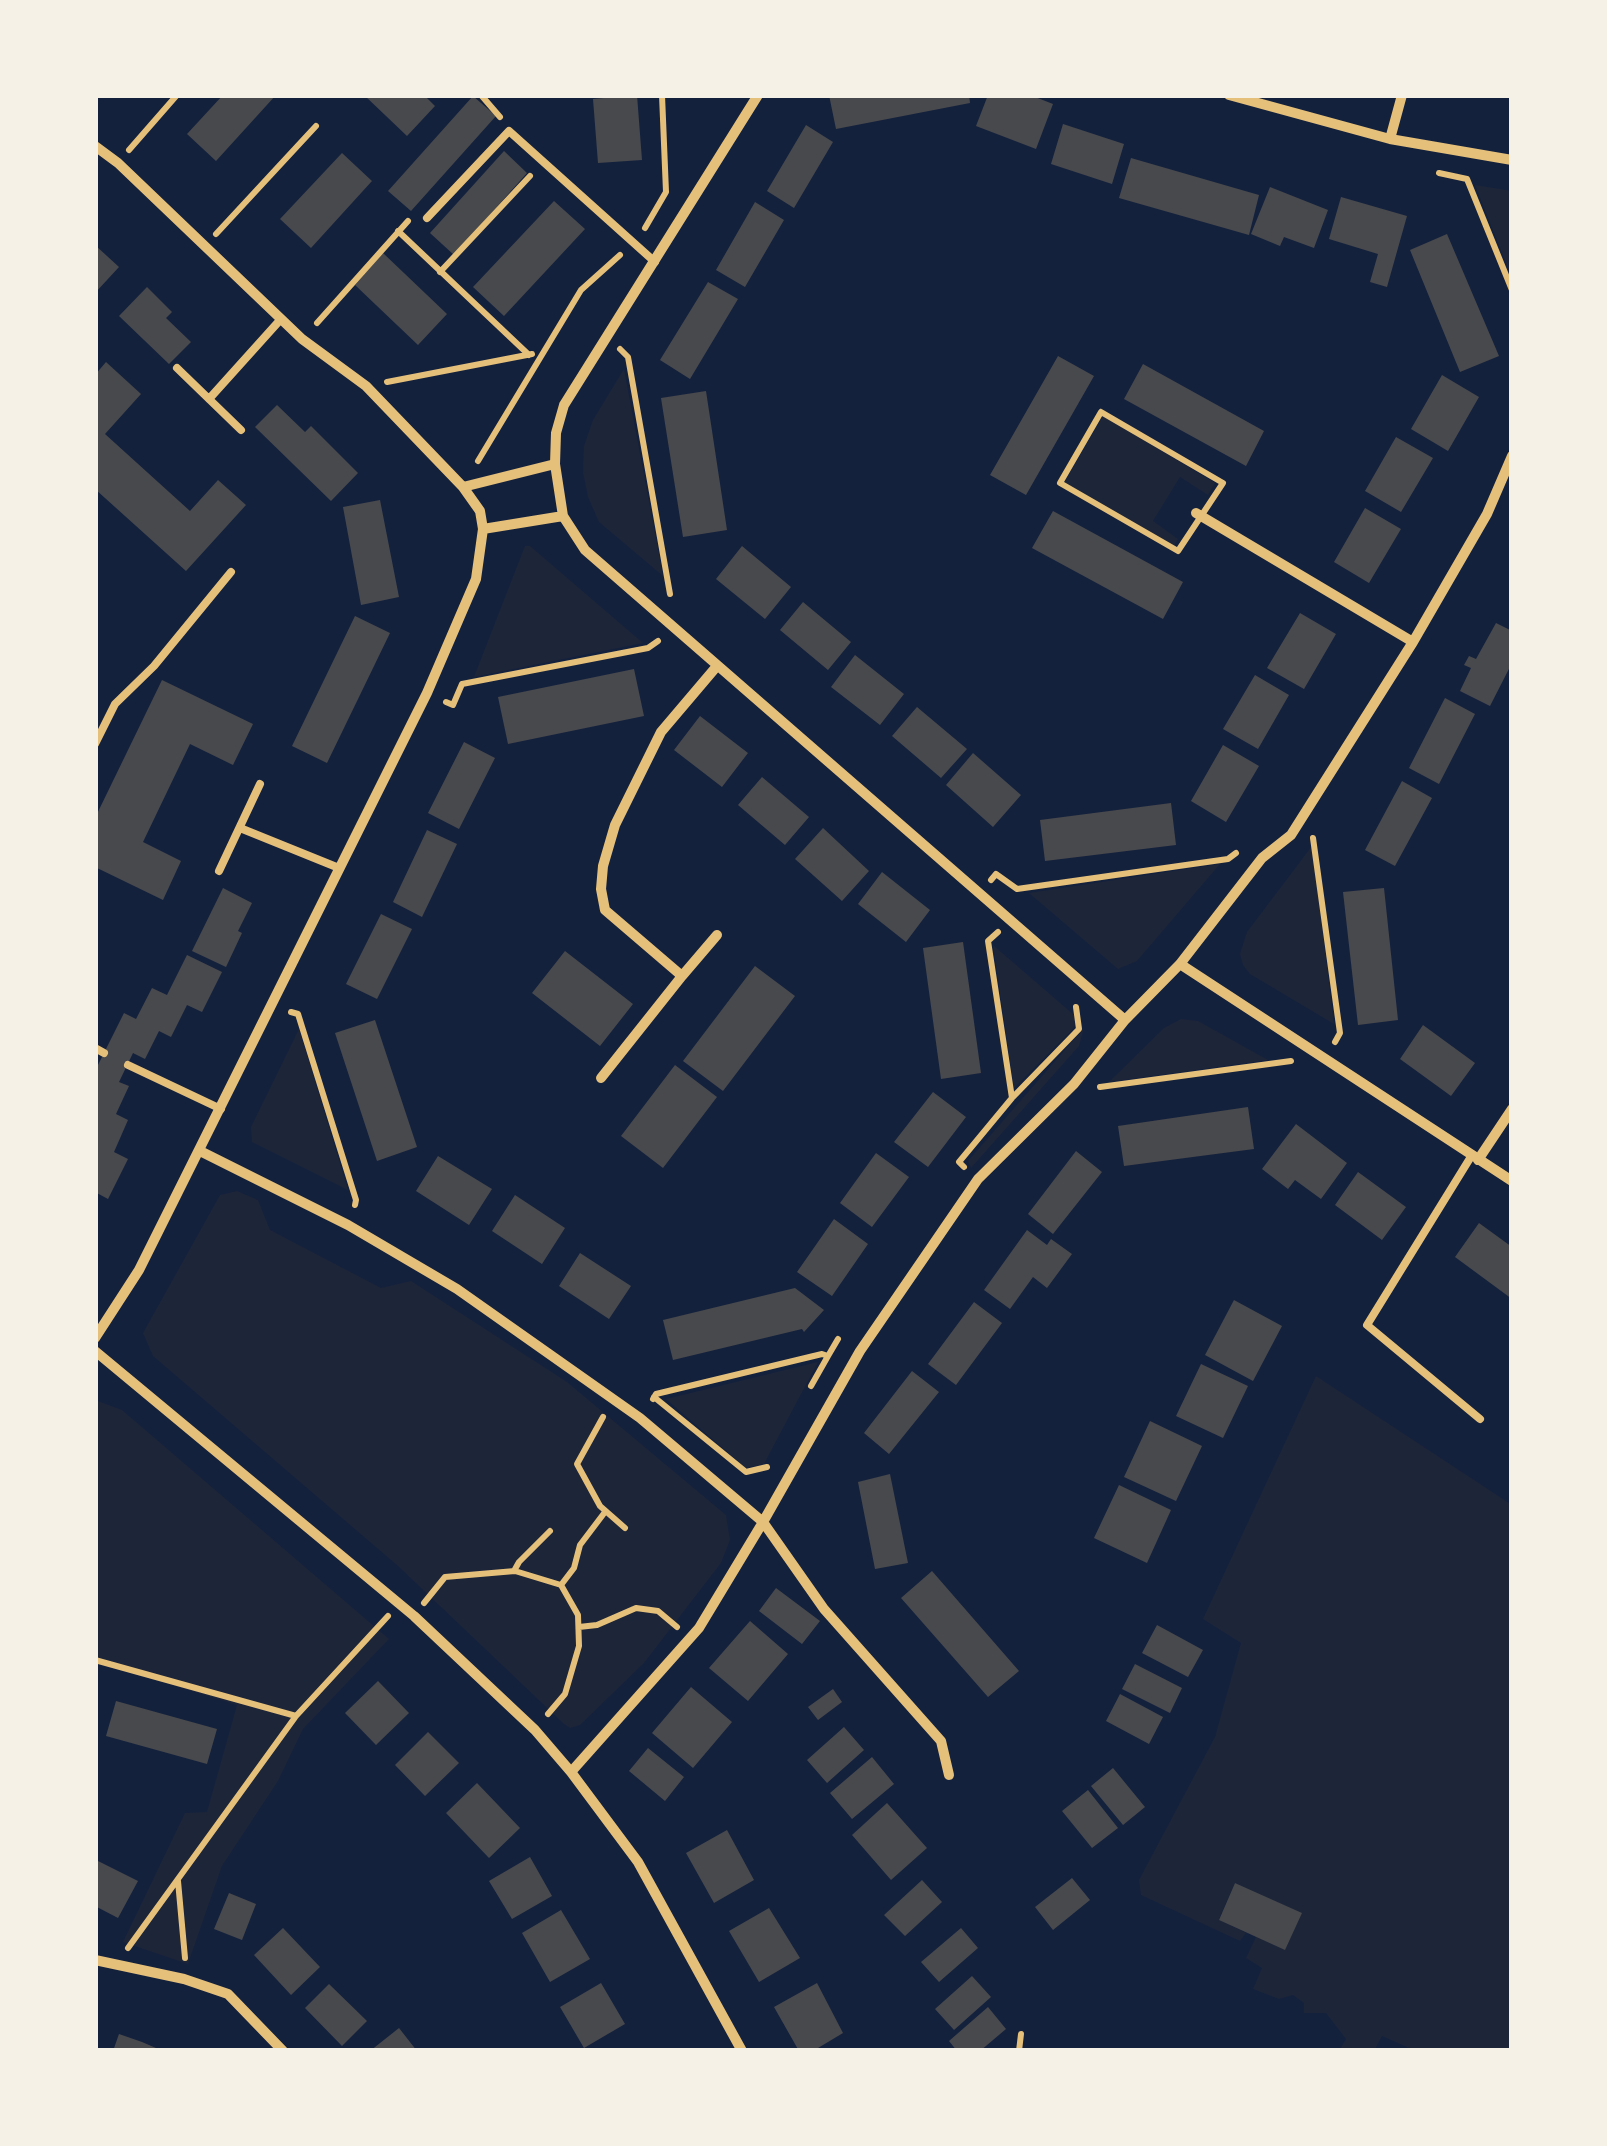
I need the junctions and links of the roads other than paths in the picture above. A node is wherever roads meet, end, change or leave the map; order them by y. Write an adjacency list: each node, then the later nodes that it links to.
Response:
1 (758, 95): 8 (street)
2 (1229, 95): 4 (street)
3 (1402, 95): 4 (street)
4 (1390, 138): 6 (street)
5 (95, 146): 9 (street)
6 (1512, 160)
7 (427, 218): 8 (lane)
8 (656, 262): 14 (street)
9 (281, 320): 11 (lane); 15 (street)
10 (177, 368): 11 (lane)
11 (209, 399): 12 (lane)
12 (241, 430)
13 (1512, 456): 20 (street)
14 (555, 464): 15 (street); 17 (street)
15 (463, 487): 18 (street)
16 (1200, 515): 20 (street)
17 (563, 516): 18 (street); 21 (street)
18 (483, 529): 25 (street)
19 (231, 572): 22 (lane)
20 (1413, 642): 28 (street)
21 (717, 666): 29 (street); 30 (street)
22 (95, 744)
23 (260, 784): 24 (lane)
24 (240, 828): 25 (lane); 26 (lane)
25 (338, 868): 34 (street)
26 (219, 871)
27 (717, 935): 29 (street)
28 (1180, 964): 30 (street); 36 (street)
29 (682, 976): 32 (street)
30 (1125, 1020): 41 (street)
31 (128, 1065): 34 (lane)
32 (601, 1078)
33 (1512, 1109): 36 (street)
34 (221, 1110): 35 (street)
35 (200, 1152): 38 (street); 41 (street)
36 (1475, 1157): 37 (street); 40 (lane)
37 (1512, 1181)
38 (95, 1338)
39 (95, 1352): 42 (street)
40 (1480, 1419)
41 (764, 1522): 42 (street); 43 (street)
42 (571, 1772): 46 (street)
43 (949, 1776)
44 (95, 1960): 45 (street)
45 (283, 2051)
46 (742, 2051)

